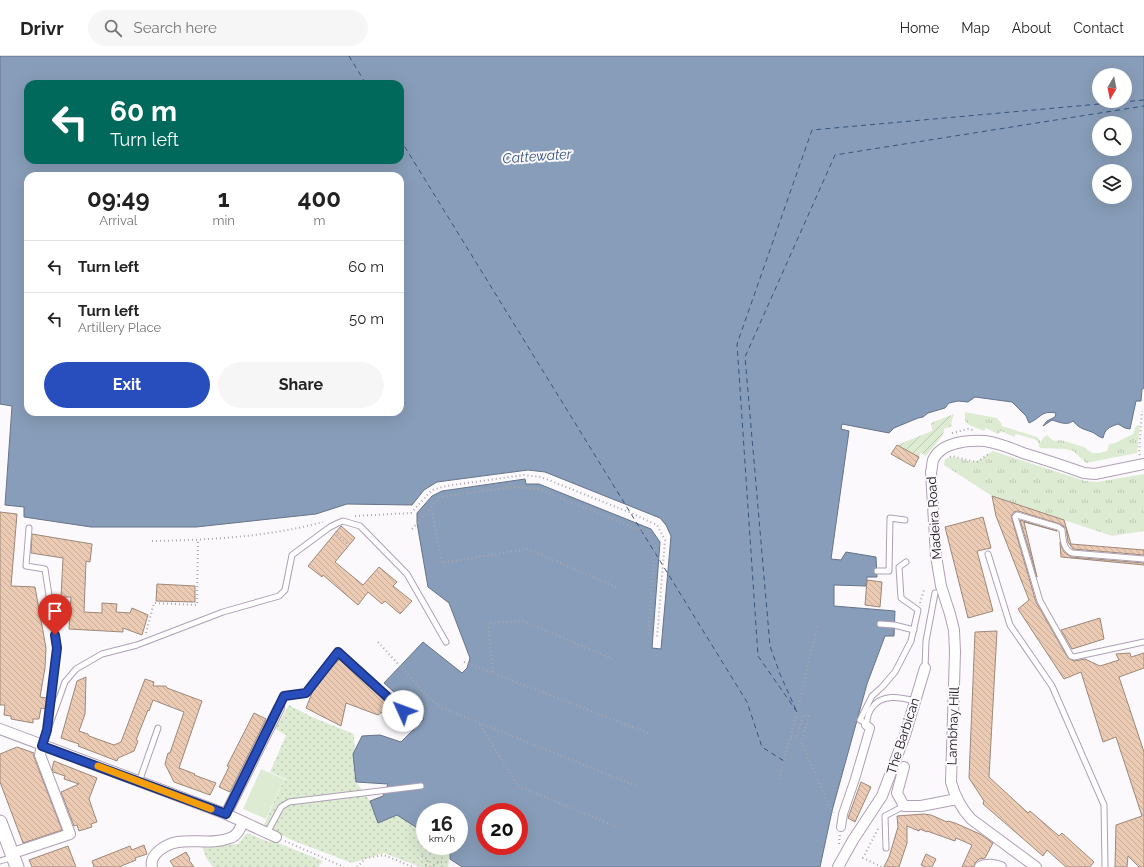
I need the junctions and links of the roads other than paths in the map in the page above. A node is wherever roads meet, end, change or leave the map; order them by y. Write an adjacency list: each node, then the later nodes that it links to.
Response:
1 (1143, 464): 13 (street, Madeira Road)
2 (905, 520): 7 (lane)
3 (29, 528): 21 (lane)
4 (988, 554): 41 (lane)
5 (1144, 559): 12 (lane)
6 (906, 562): 10 (lane)
7 (877, 571)
8 (934, 593): 14 (lane, The Barbican)
9 (880, 624): 10 (lane)
10 (914, 630): 18 (lane)
11 (446, 642): 21 (lane)
12 (1144, 642)
13 (955, 652): 26 (street, Lambhay Hill)
14 (925, 668): 15 (street, The Barbican)
15 (915, 702): 18 (lane); 37 (street, The Barbican)
16 (279, 708): 17 (lane); 28 (street)
17 (403, 711)
18 (866, 724): 31 (street)
19 (158, 728): 24 (lane)
20 (0, 729): 22 (street)
21 (47, 730): 22 (lane)
22 (42, 746): 24 (street); 34 (street)
23 (904, 767): 27 (street)
24 (139, 782): 28 (street)
25 (421, 786): 32 (lane)
26 (957, 798): 27 (street); 40 (street, Lambhay Hill)
27 (904, 806): 33 (lane)
28 (226, 814): 30 (street)
29 (0, 822): 34 (street)
30 (243, 822): 32 (street); 36 (street)
31 (841, 827)
32 (272, 835)
33 (886, 848)
34 (15, 859): 35 (lane)
35 (0, 861)
36 (151, 866)
37 (838, 867)
38 (980, 867): 39 (street)
39 (1001, 867)
40 (1036, 867)
41 (1105, 867)

